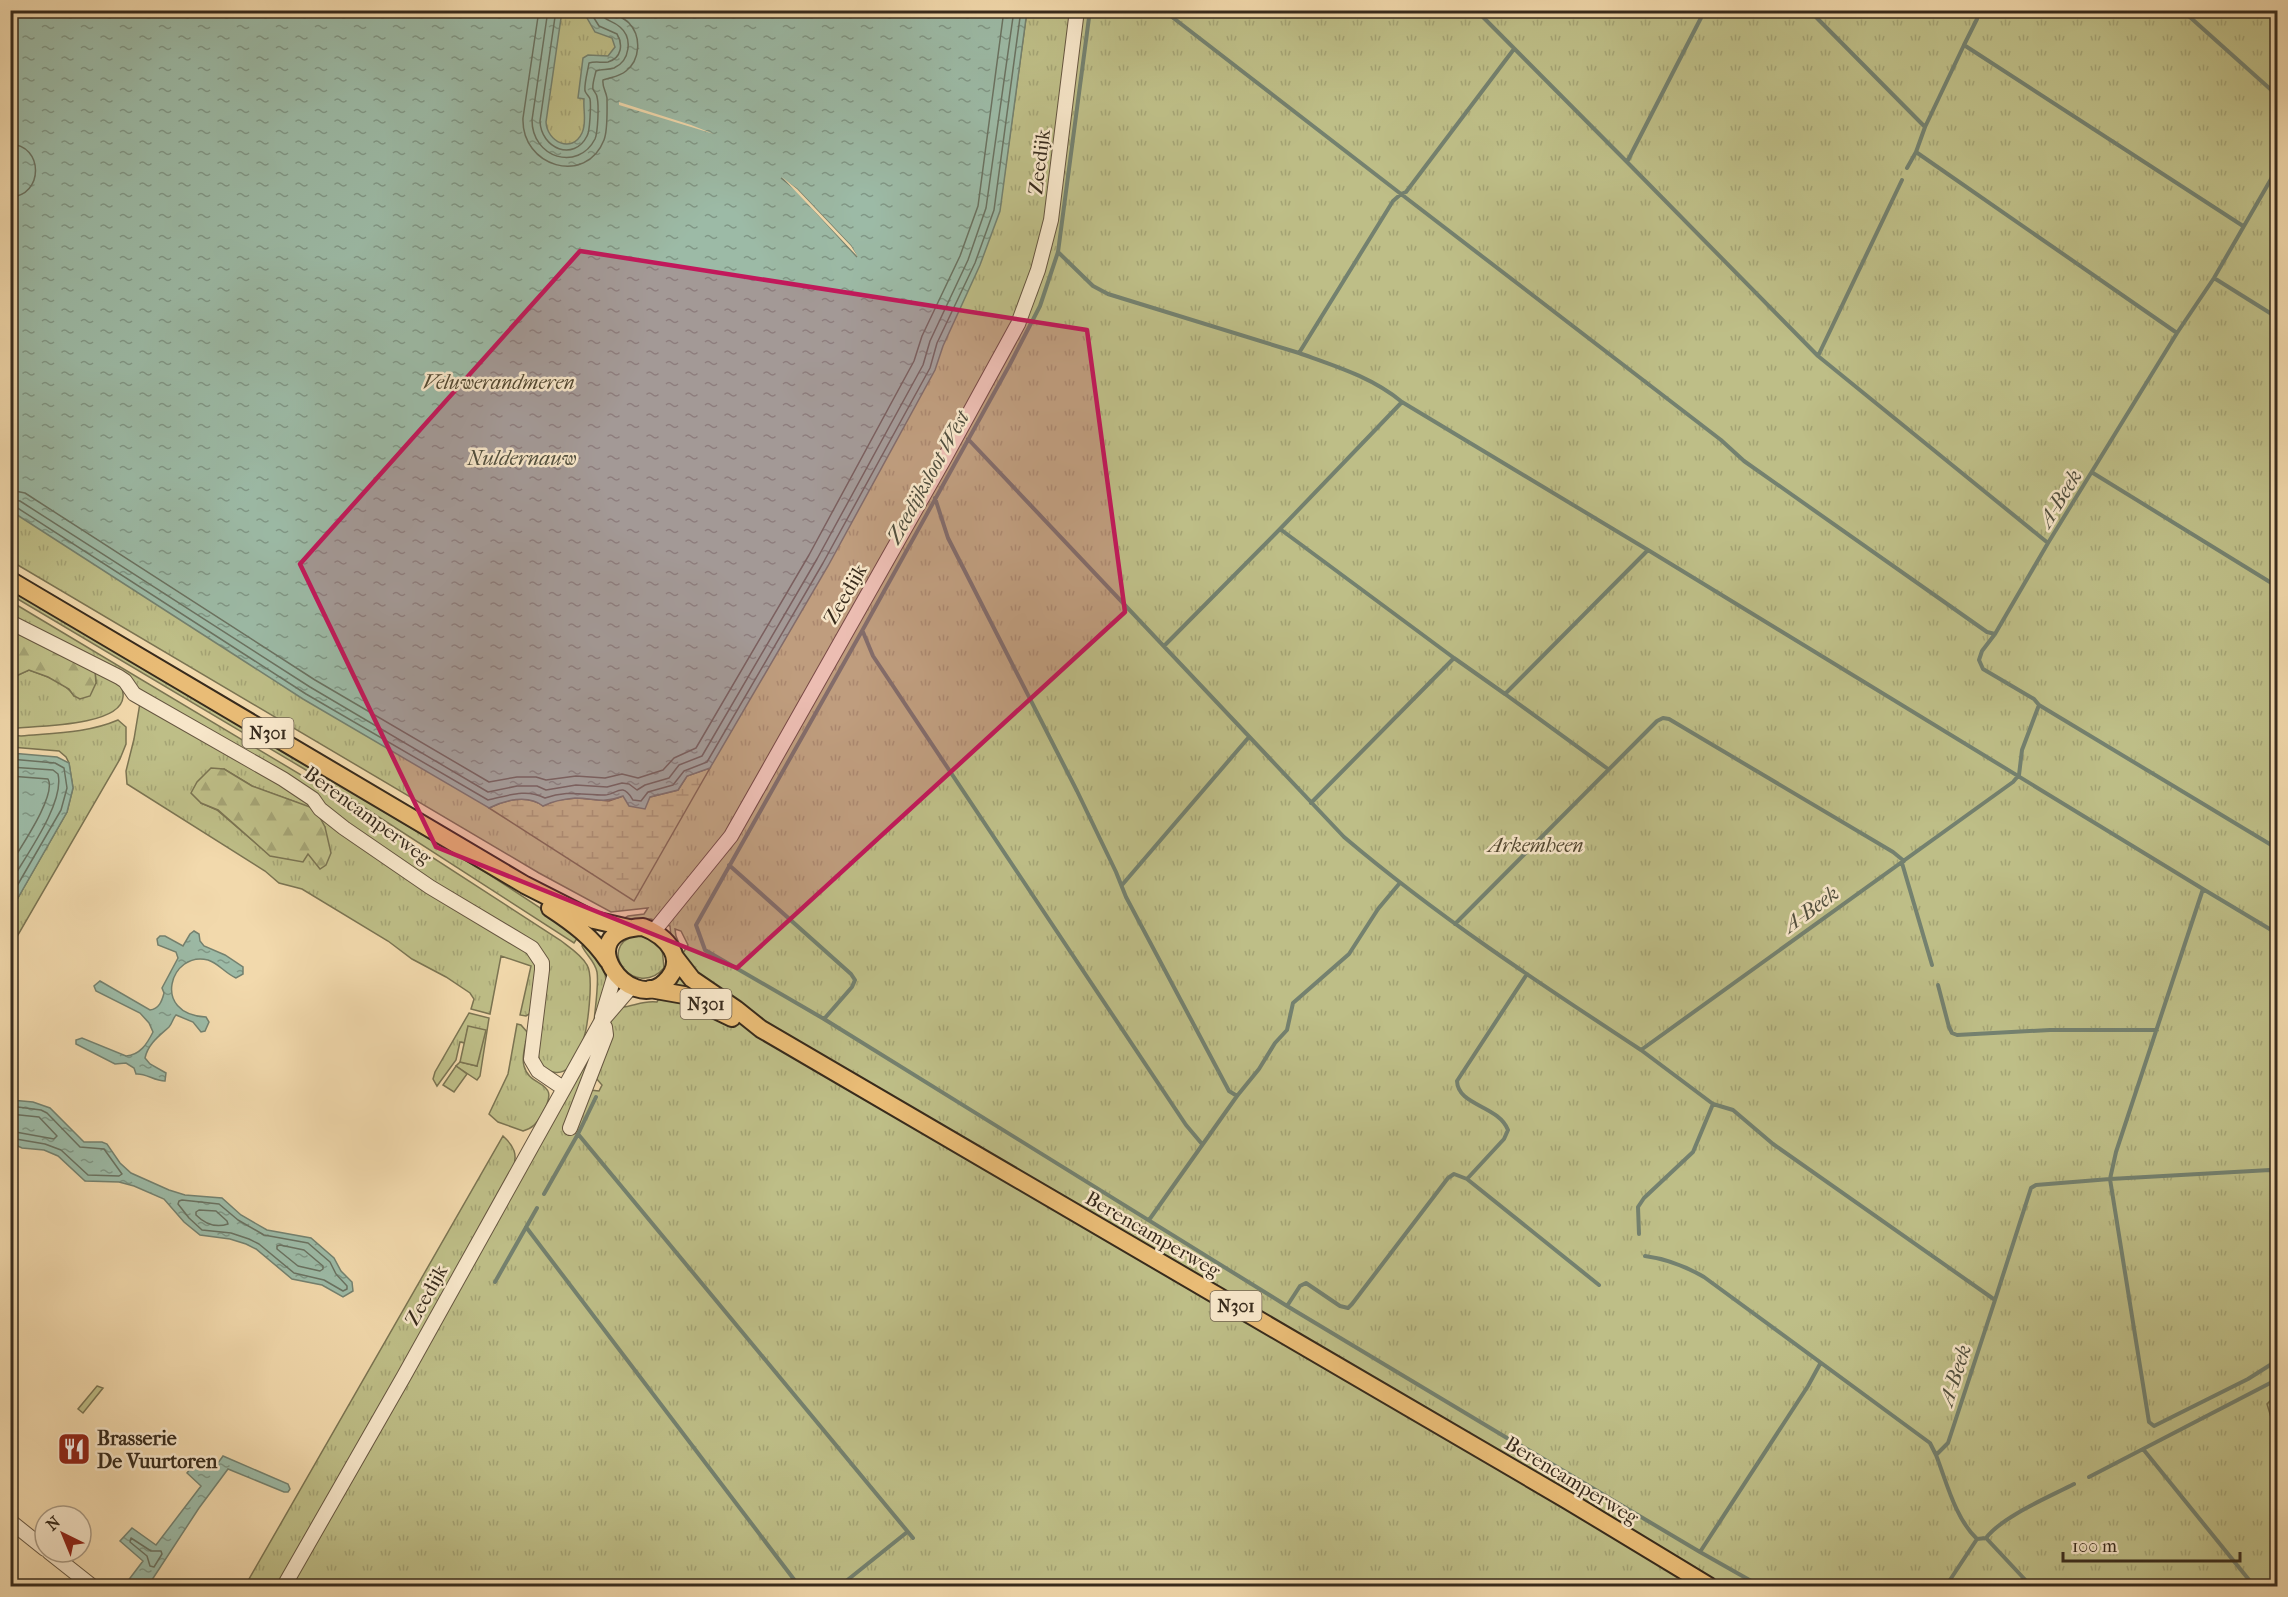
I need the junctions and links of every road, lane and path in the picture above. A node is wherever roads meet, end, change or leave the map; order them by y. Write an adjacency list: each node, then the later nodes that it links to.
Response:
1 (1077, 10): 6 (street, Zeedijk)
2 (10, 580): 4 (main road, Berencamperweg / N301)
3 (10, 622): 12 (street, Berencamperweg)
4 (525, 885): 5 (main road, Berencamperweg / N301); 8 (main road, Berencamperweg / N301)
5 (629, 928): 6 (main road); 8 (main road)
6 (654, 931): 7 (main road)
7 (675, 957): 9 (main road); 11 (main road, Berencamperweg / N301)
8 (612, 968): 9 (main road); 10 (street, Zeedijk)
9 (640, 987): 10 (street, Zeedijk); 11 (main road, Berencamperweg / N301)
10 (601, 1022): 12 (street, Zeedijk); 13 (street, Zeedijk)
11 (761, 1029): 19 (main road, Berencamperweg / N301)
12 (563, 1088): 18 (street, Zeedijk)
13 (570, 1128)
14 (10, 1521): 15 (street)
15 (33, 1539)
16 (64, 1564): 17 (street)
17 (92, 1587)
18 (284, 1587)
19 (1709, 1587)

